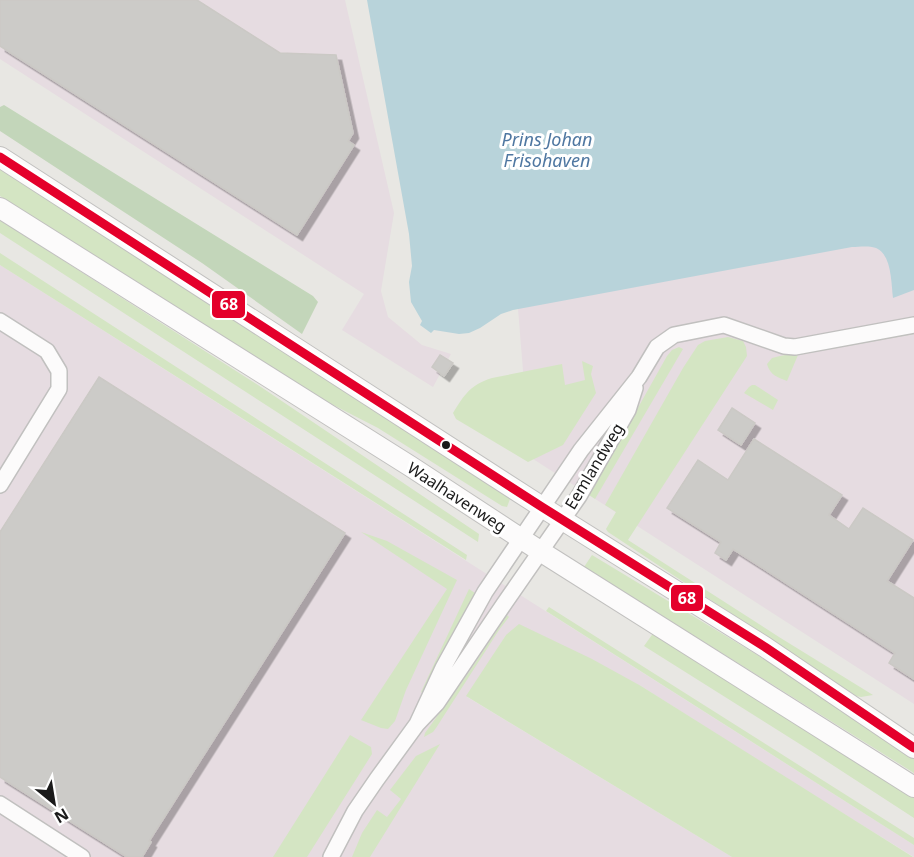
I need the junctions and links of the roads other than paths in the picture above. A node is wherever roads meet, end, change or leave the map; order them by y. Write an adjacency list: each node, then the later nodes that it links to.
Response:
1 (0, 157): 7 (street)
2 (0, 208): 9 (street, Waalhavenweg)
3 (0, 321): 6 (street)
4 (914, 325): 5 (street, Eemlandweg)
5 (639, 377): 7 (street, Eemlandweg); 8 (street, Eemlandweg)
6 (0, 485)
7 (542, 507): 8 (street); 9 (street, Eemlandweg)
8 (562, 519): 10 (street, Eemlandweg); 12 (street)
9 (521, 538): 10 (street, Waalhavenweg); 11 (street, Eemlandweg)
10 (540, 551): 11 (street, Eemlandweg); 13 (street, Waalhavenweg)
11 (417, 724): 16 (street)
12 (914, 748)
13 (914, 787)
14 (0, 804): 15 (street)
15 (82, 857)
16 (331, 857)

